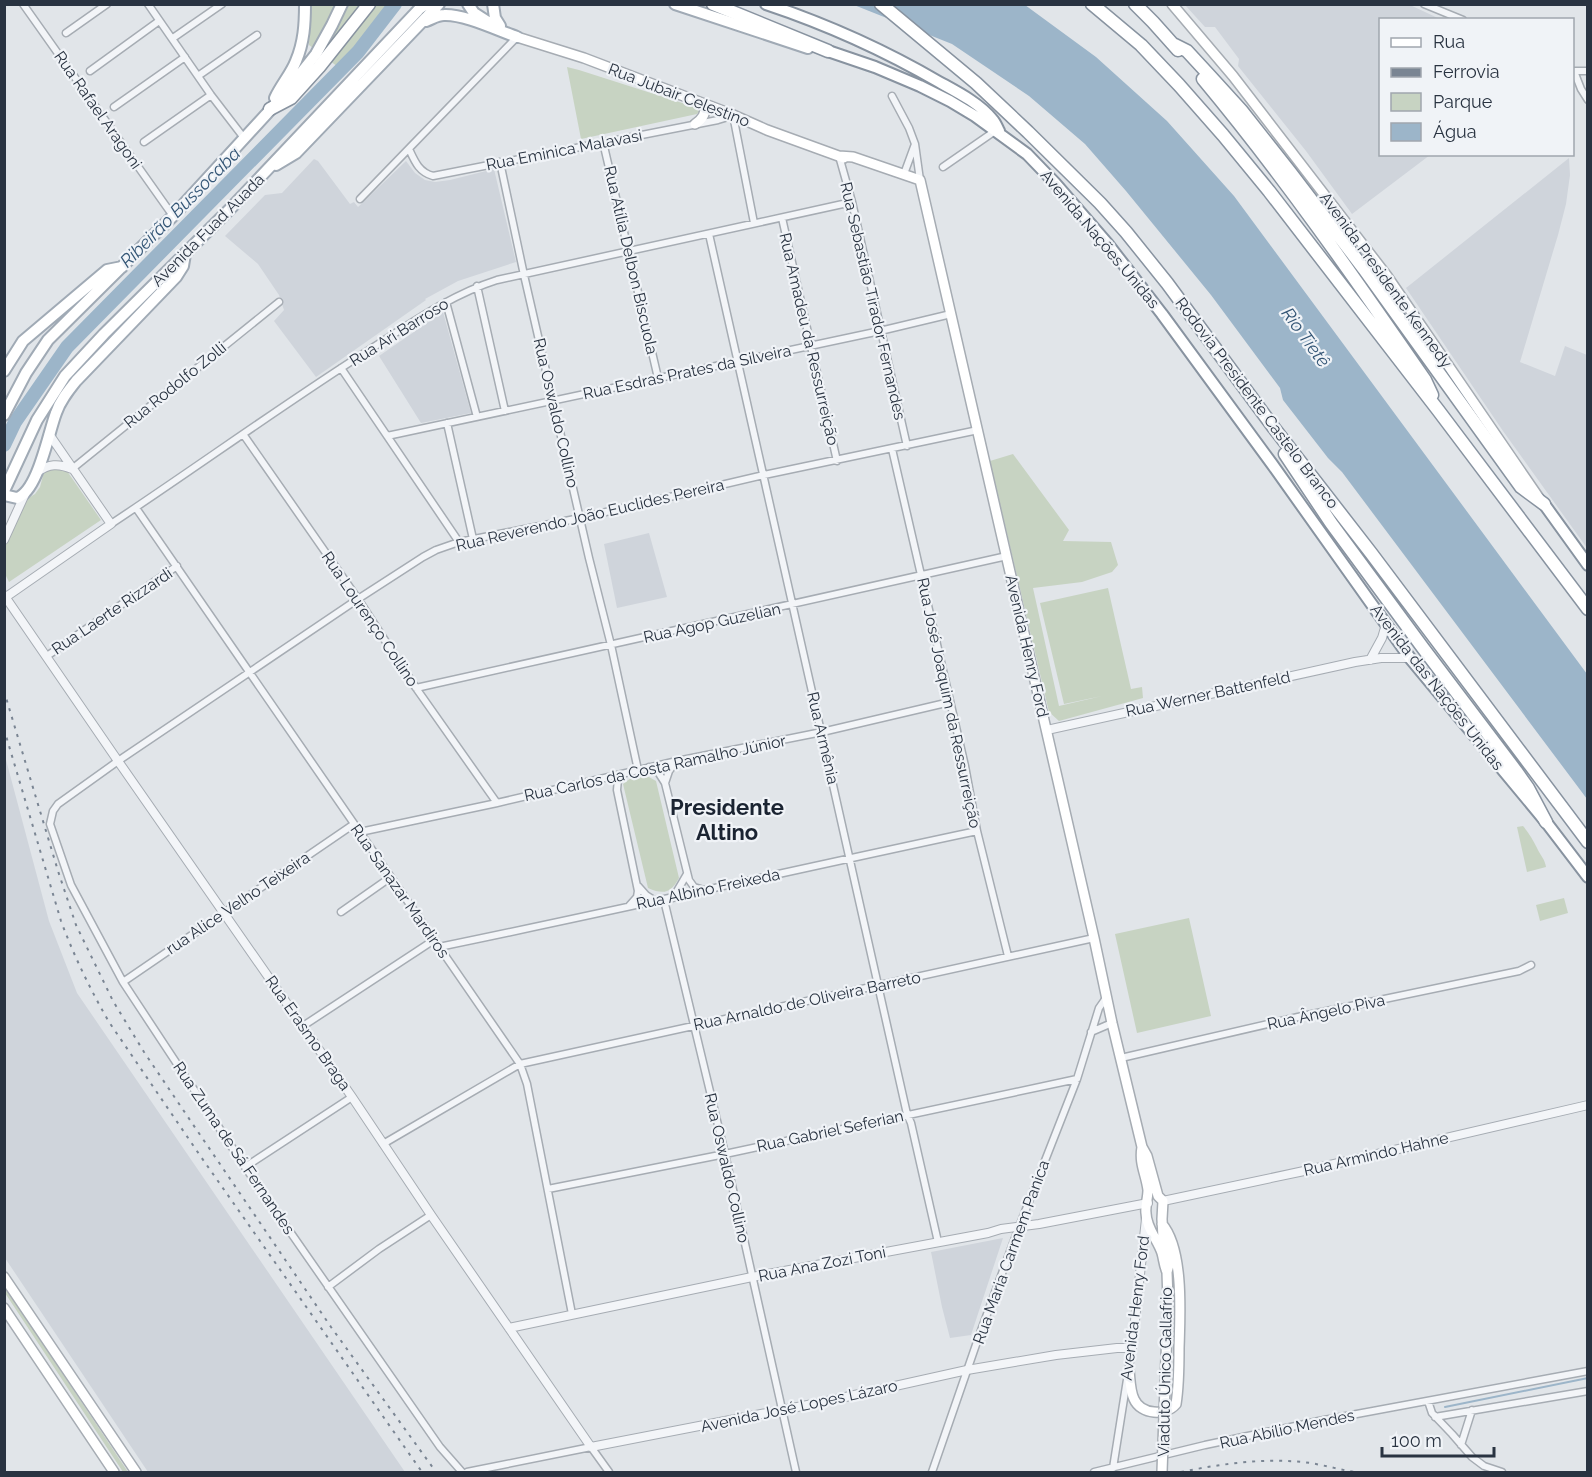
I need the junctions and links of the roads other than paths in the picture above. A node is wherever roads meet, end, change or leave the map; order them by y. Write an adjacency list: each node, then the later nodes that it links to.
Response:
1 (23, 4): 56 (street, Rua Rafael Aragoni)
2 (107, 4): 24 (street)
3 (148, 4): 22 (street)
4 (222, 4): 27 (street)
5 (305, 4): 39 (main road)
6 (342, 4): 39 (main road)
7 (369, 4): 39 (highway)
8 (439, 4): 21 (main road)
9 (468, 4): 23 (main road)
10 (494, 4): 23 (main road)
11 (675, 4): 29 (main road, Avenida Nações Unidas)
12 (713, 4): 29 (highway)
13 (765, 4): 42 (main road)
14 (881, 4): 80 (highway, Rodovia Presidente Castelo Branco)
15 (1092, 4): 75 (highway)
16 (1135, 4): 28 (highway)
17 (1172, 4): 94 (main road, Avenida Presidente Kennedy)
18 (1424, 4): 20 (street)
19 (424, 5): 51 (main road, Avenida Fuad Auada)
20 (1458, 18)
21 (422, 20): 26 (main road); 51 (main road)
22 (159, 21): 27 (street); 31 (street)
23 (500, 26): 26 (main road)
24 (66, 33)
25 (257, 35): 33 (street)
26 (517, 37): 37 (main road, Rua Jubair Celestino); 47 (street)
27 (173, 38): 30 (street)
28 (1173, 44): 75 (highway); 94 (highway)
29 (828, 51): 42 (main road, Avenida Nações Unidas)
30 (185, 57): 33 (street); 38 (street)
31 (90, 71)
32 (1574, 72): 36 (street)
33 (198, 76): 34 (street)
34 (211, 95): 43 (street); 44 (street)
35 (892, 96): 46 (street, Avenida Henry Ford)
36 (1587, 100)
37 (706, 105): 40 (main road, Rua Jubair Celestino); 41 (main road)
38 (114, 107)
39 (270, 109): 43 (main road)
40 (732, 114): 41 (street, Rua Eminica Malavasi); 48 (main road, Rua Jubair Celestino); 58 (street)
41 (695, 124): 45 (street, Rua Eminica Malavasi)
42 (998, 132): 50 (street); 88 (main road, Avenida Nações Unidas)
43 (244, 138): 56 (main road)
44 (144, 142)
45 (603, 142): 49 (street, Rua Eminica Malavasi); 60 (street, Rua Atília Delbon Biscuola)
46 (915, 144): 52 (street); 53 (street, Avenida Henry Ford)
47 (409, 149): 49 (street, Rua Eminica Malavasi); 54 (street)
48 (839, 156): 52 (main road, Rua Jubair Celestino); 53 (main road, Rua Jubair Celestino); 55 (street, Rua Sebastião Tirador Fernandes)
49 (500, 162): 63 (street, Rua Oswaldo Collino)
50 (942, 167)
51 (268, 170): 61 (main road, Avenida Fuad Auada)
52 (903, 174): 53 (main road, Rua Jubair Celestino)
53 (921, 184): 67 (main road, Avenida Henry Ford)
54 (360, 199)
55 (852, 202): 57 (street, Rua Ari Barroso); 68 (street, Rua Sebastião Tirador Fernandes)
56 (173, 216): 62 (main road)
57 (782, 218): 58 (street, Rua Ari Barroso); 69 (street, Rua Amadeu da Ressurreição)
58 (754, 223): 59 (street, Rua Ari Barroso)
59 (709, 234): 60 (street, Rua Ari Barroso); 70 (street, Rua Armênia)
60 (628, 251): 63 (street, Rua Ari Barroso); 73 (street, Rua Atília Delbon Biscuola)
61 (185, 254): 82 (main road); 92 (main road, Avenida Fuad Auada)
62 (122, 267): 72 (main road); 77 (main road)
63 (524, 275): 64 (street, Rua Ari Barroso); 74 (street, Rua Oswaldo Collino)
64 (477, 286): 66 (street, Rua Ari Barroso); 76 (street)
65 (279, 302): 89 (street, Rua Rodolfo Zolli)
66 (446, 302): 71 (street, Rua Ari Barroso); 78 (street)
67 (951, 314): 68 (street, Rua Esdras Prates da Silveira); 81 (main road, Avenida Henry Ford)
68 (880, 331): 69 (street, Rua Esdras Prates da Silveira); 85 (street, Rua Sebastião Tirador Fernandes)
69 (810, 346): 70 (street, Rua Esdras Prates da Silveira); 87 (street, Rua Amadeu da Ressurreição)
70 (737, 362): 73 (street, Rua Esdras Prates da Silveira); 91 (street, Rua Armênia)
71 (340, 368): 83 (street, Rua Ari Barroso); 84 (street)
72 (4, 371)
73 (658, 378): 74 (street, Rua Esdras Prates da Silveira)
74 (554, 401): 76 (street, Rua Esdras Prates da Silveira); 96 (street, Rua Oswaldo Collino)
75 (1438, 410): 108 (highway)
76 (505, 411): 78 (street, Rua Esdras Prates da Silveira)
77 (4, 415)
78 (477, 417): 79 (street, Rua Esdras Prates da Silveira)
79 (447, 423): 84 (street, Rua Esdras Prates da Silveira); 98 (street)
80 (1274, 428): 129 (highway); 133 (highway, Rodovia Presidente Castelo Branco)
81 (978, 430): 85 (street, Rua Reverendo João Euclides Pereira); 101 (main road, Avenida Henry Ford)
82 (50, 434): 89 (street); 90 (main road)
83 (243, 434): 95 (street, Rua Ari Barroso); 106 (street, Rua Lourenço Collino)
84 (387, 436): 100 (street)
85 (907, 446): 86 (street, Rua Reverendo João Euclides Pereira)
86 (892, 449): 87 (street, Rua Reverendo João Euclides Pereira); 104 (street, Rua José Joaquim da Ressurreição)
87 (837, 460): 91 (street, Rua Reverendo João Euclides Pereira)
88 (1272, 464): 109 (main road, Avenida das Nações Unidas)
89 (72, 469): 90 (street); 97 (street)
90 (37, 472): 93 (main road)
91 (764, 475): 96 (street, Rua Reverendo João Euclides Pereira); 107 (street, Rua Armênia)
92 (4, 493): 93 (main road)
93 (25, 494): 99 (street)
94 (1544, 504): 102 (main road, Avenida Presidente Kennedy)
95 (136, 508): 97 (street, Rua Ari Barroso); 103 (street, Rua Sanazar Mardiros)
96 (580, 518): 98 (street, Rua Reverendo João Euclides Pereira); 110 (street, Rua Oswaldo Collino)
97 (111, 524): 105 (street, Rua Ari Barroso)
98 (473, 539): 100 (street, Rua Reverendo João Euclides Pereira)
99 (4, 540)
100 (459, 542): 106 (street, Rua Reverendo João Euclides Pereira)
101 (1007, 556): 104 (street, Rua Agop Guzelian); 117 (main road, Avenida Henry Ford)
102 (1587, 565)
103 (177, 566): 111 (street, Rua Laerte Rizzardi); 114 (street, Rua Sanazar Mardiros)
104 (921, 576): 107 (street, Rua Agop Guzelian); 116 (street, Rua José Joaquim da Ressurreição)
105 (5, 596): 111 (street, Rua Erasmo Braga)
106 (358, 599): 114 (street, Rua Reverendo João Euclides Pereira); 115 (street, Rua Lourenço Collino)
107 (792, 605): 110 (street, Rua Agop Guzelian); 118 (street, Rua Armênia)
108 (1587, 609)
109 (1386, 624): 112 (main road, Avenida das Nações Unidas); 113 (street)
110 (611, 645): 115 (street, Rua Agop Guzelian); 122 (street, Rua Oswaldo Collino)
111 (47, 656): 119 (street, Rua Erasmo Braga)
112 (1410, 658): 113 (street, Rua Werner Battenfeld); 129 (main road, Avenida das Nações Unidas)
113 (1370, 660): 117 (street, Rua Werner Battenfeld)
114 (250, 673): 119 (street, Rua Reverendo João Euclides Pereira); 130 (street, Rua Sanazar Mardiros)
115 (416, 688): 127 (street, Rua Lourenço Collino)
116 (950, 702): 118 (street, Rua Carlos da Costa Ramalho Júnior); 131 (street, Rua José Joaquim da Ressurreição)
117 (1047, 730): 145 (main road, Avenida Henry Ford)
118 (822, 732): 120 (street, Rua Carlos da Costa Ramalho Júnior); 134 (street, Rua Armênia)
119 (118, 761): 128 (street, Rua Reverendo João Euclides Pereira); 144 (street, Rua Erasmo Braga)
120 (677, 761): 121 (street, Rua Carlos da Costa Ramalho Júnior); 125 (street)
121 (649, 767): 122 (street, Rua Carlos da Costa Ramalho Júnior); 125 (street)
122 (638, 770): 123 (street, Rua Carlos da Costa Ramalho Júnior)
123 (627, 773): 124 (street, Rua Carlos da Costa Ramalho Júnior); 126 (street)
124 (604, 777): 126 (street); 127 (street, Rua Carlos da Costa Ramalho Júnior)
125 (665, 783): 135 (street)
126 (616, 790): 138 (street)
127 (497, 803): 132 (street, Rua Carlos da Costa Ramalho Júnior)
128 (58, 804): 150 (street, Rua Zuma de Sá Fernandes)
129 (1546, 822): 136 (main road, Avenida das Nações Unidas)
130 (354, 824): 132 (street, Rua Sanazar Mardiros); 144 (street, rua Alice Velho Teixeira)
131 (977, 831): 134 (street, Rua Albino Freixeda); 148 (street, Rua José Joaquim da Ressurreição)
132 (360, 832): 137 (street, Rua Sanazar Mardiros)
133 (1587, 842)
134 (850, 858): 139 (street, Rua Albino Freixeda); 151 (street, Rua Armênia)
135 (687, 874): 139 (street); 140 (street)
136 (1587, 877)
137 (391, 878): 143 (street); 146 (street, Rua Sanazar Mardiros)
138 (638, 886): 141 (street); 142 (street)
139 (705, 891): 140 (street, Rua Albino Freixeda)
140 (673, 898): 141 (street, Rua Albino Freixeda)
141 (660, 901): 142 (street, Rua Albino Freixeda); 155 (street, Rua Oswaldo Collino)
142 (629, 906): 147 (street, Rua Albino Freixeda)
143 (341, 912)
144 (223, 913): 150 (street, rua Alice Velho Teixeira); 154 (street, Rua Erasmo Braga)
145 (1094, 938): 148 (street, Rua Arnaldo de Oliveira Barreto); 152 (main road, Avenida Henry Ford)
146 (434, 940): 147 (street, Rua Sanazar Mardiros); 154 (street)
147 (439, 947): 158 (street, Rua Sanazar Mardiros)
148 (1008, 956): 151 (street, Rua Arnaldo de Oliveira Barreto)
149 (1531, 965): 157 (street, Rua Ângelo Piva)
150 (123, 982): 166 (street, Rua Zuma de Sá Fernandes)
151 (879, 985): 155 (street, Rua Arnaldo de Oliveira Barreto); 162 (street, Rua Armênia)
152 (1107, 998): 153 (main road, Avenida Henry Ford); 156 (street, Rua Maria Carmem Panica)
153 (1112, 1023): 156 (street); 157 (main road, Avenida Henry Ford)
154 (303, 1026): 160 (street, Rua Erasmo Braga)
155 (694, 1026): 158 (street, Rua Arnaldo de Oliveira Barreto); 165 (street, Rua Oswaldo Collino)
156 (1091, 1032): 159 (street, Rua Maria Carmem Panica)
157 (1120, 1058): 164 (main road, Avenida Henry Ford)
158 (520, 1064): 163 (street, Rua Arnaldo de Oliveira Barreto); 167 (street, Rua Sanazar Mardiros)
159 (1077, 1079): 162 (street, Rua Gabriel Seferian); 172 (street, Rua Maria Carmem Panica)
160 (352, 1097): 163 (street, Rua Erasmo Braga); 166 (street)
161 (1587, 1105): 168 (street, Rua Armindo Hahne)
162 (907, 1114): 165 (street, Rua Gabriel Seferian); 173 (street, Rua Armênia)
163 (383, 1144): 170 (street, Rua Erasmo Braga)
164 (1142, 1147): 168 (main road, Avenida Henry Ford); 169 (main road, Avenida Henry Ford)
165 (725, 1154): 167 (street, Rua Gabriel Seferian); 176 (street, Rua Oswaldo Collino)
166 (245, 1167): 177 (street, Rua Zuma de Sá Fernandes)
167 (548, 1190): 179 (street, Rua Sanazar Mardiros)
168 (1163, 1201): 171 (main road, Viaduto Único Gallafrio)
169 (1146, 1211): 171 (main road); 172 (street, Rua Ana Zozi Toni); 174 (main road, Viaduto Único Gallafrio); 181 (street, Avenida Henry Ford)
170 (431, 1215): 177 (street); 180 (street, Rua Erasmo Braga)
171 (1162, 1221): 174 (main road, Viaduto Único Gallafrio); 183 (main road)
172 (1019, 1227): 173 (street, Rua Ana Zozi Toni); 182 (street, Rua Maria Carmem Panica)
173 (938, 1242): 176 (street, Rua Ana Zozi Toni)
174 (1167, 1272): 201 (main road, Viaduto Único Gallafrio, bridge)
175 (4, 1277): 194 (main road)
176 (752, 1277): 179 (street, Rua Ana Zozi Toni); 187 (street, Rua Oswaldo Collino)
177 (328, 1287): 195 (street, Rua Zuma de Sá Fernandes)
178 (4, 1308): 193 (main road)
179 (572, 1314): 180 (street, Rua Ana Zozi Toni)
180 (509, 1328): 191 (street, Rua Erasmo Braga)
181 (1132, 1348): 182 (street, Avenida José Lopes Lázaro); 183 (street, Avenida Henry Ford)
182 (967, 1370): 187 (street, Avenida José Lopes Lázaro); 199 (street, Rua Maria Carmem Panica)
183 (1129, 1370): 192 (street, Avenida Henry Ford)
184 (1587, 1371): 186 (street, Rua Abílio Mendes)
185 (1587, 1391): 188 (street)
186 (1428, 1401): 189 (street); 192 (street, Rua Abílio Mendes)
187 (782, 1410): 191 (street, Avenida José Lopes Lázaro); 198 (street, Rua Oswaldo Collino)
188 (1472, 1410): 189 (street); 190 (street)
189 (1435, 1417): 190 (street)
190 (1461, 1445): 202 (street)
191 (591, 1447): 196 (street, Avenida José Lopes Lázaro); 197 (street, Rua Erasmo Braga)
192 (1113, 1468): 200 (street, Rua Abílio Mendes)
193 (114, 1473)
194 (136, 1473)
195 (462, 1473)
196 (467, 1473)
197 (609, 1473)
198 (796, 1473)
199 (932, 1473)
200 (1094, 1473)
201 (1162, 1473)
202 (1502, 1473)

